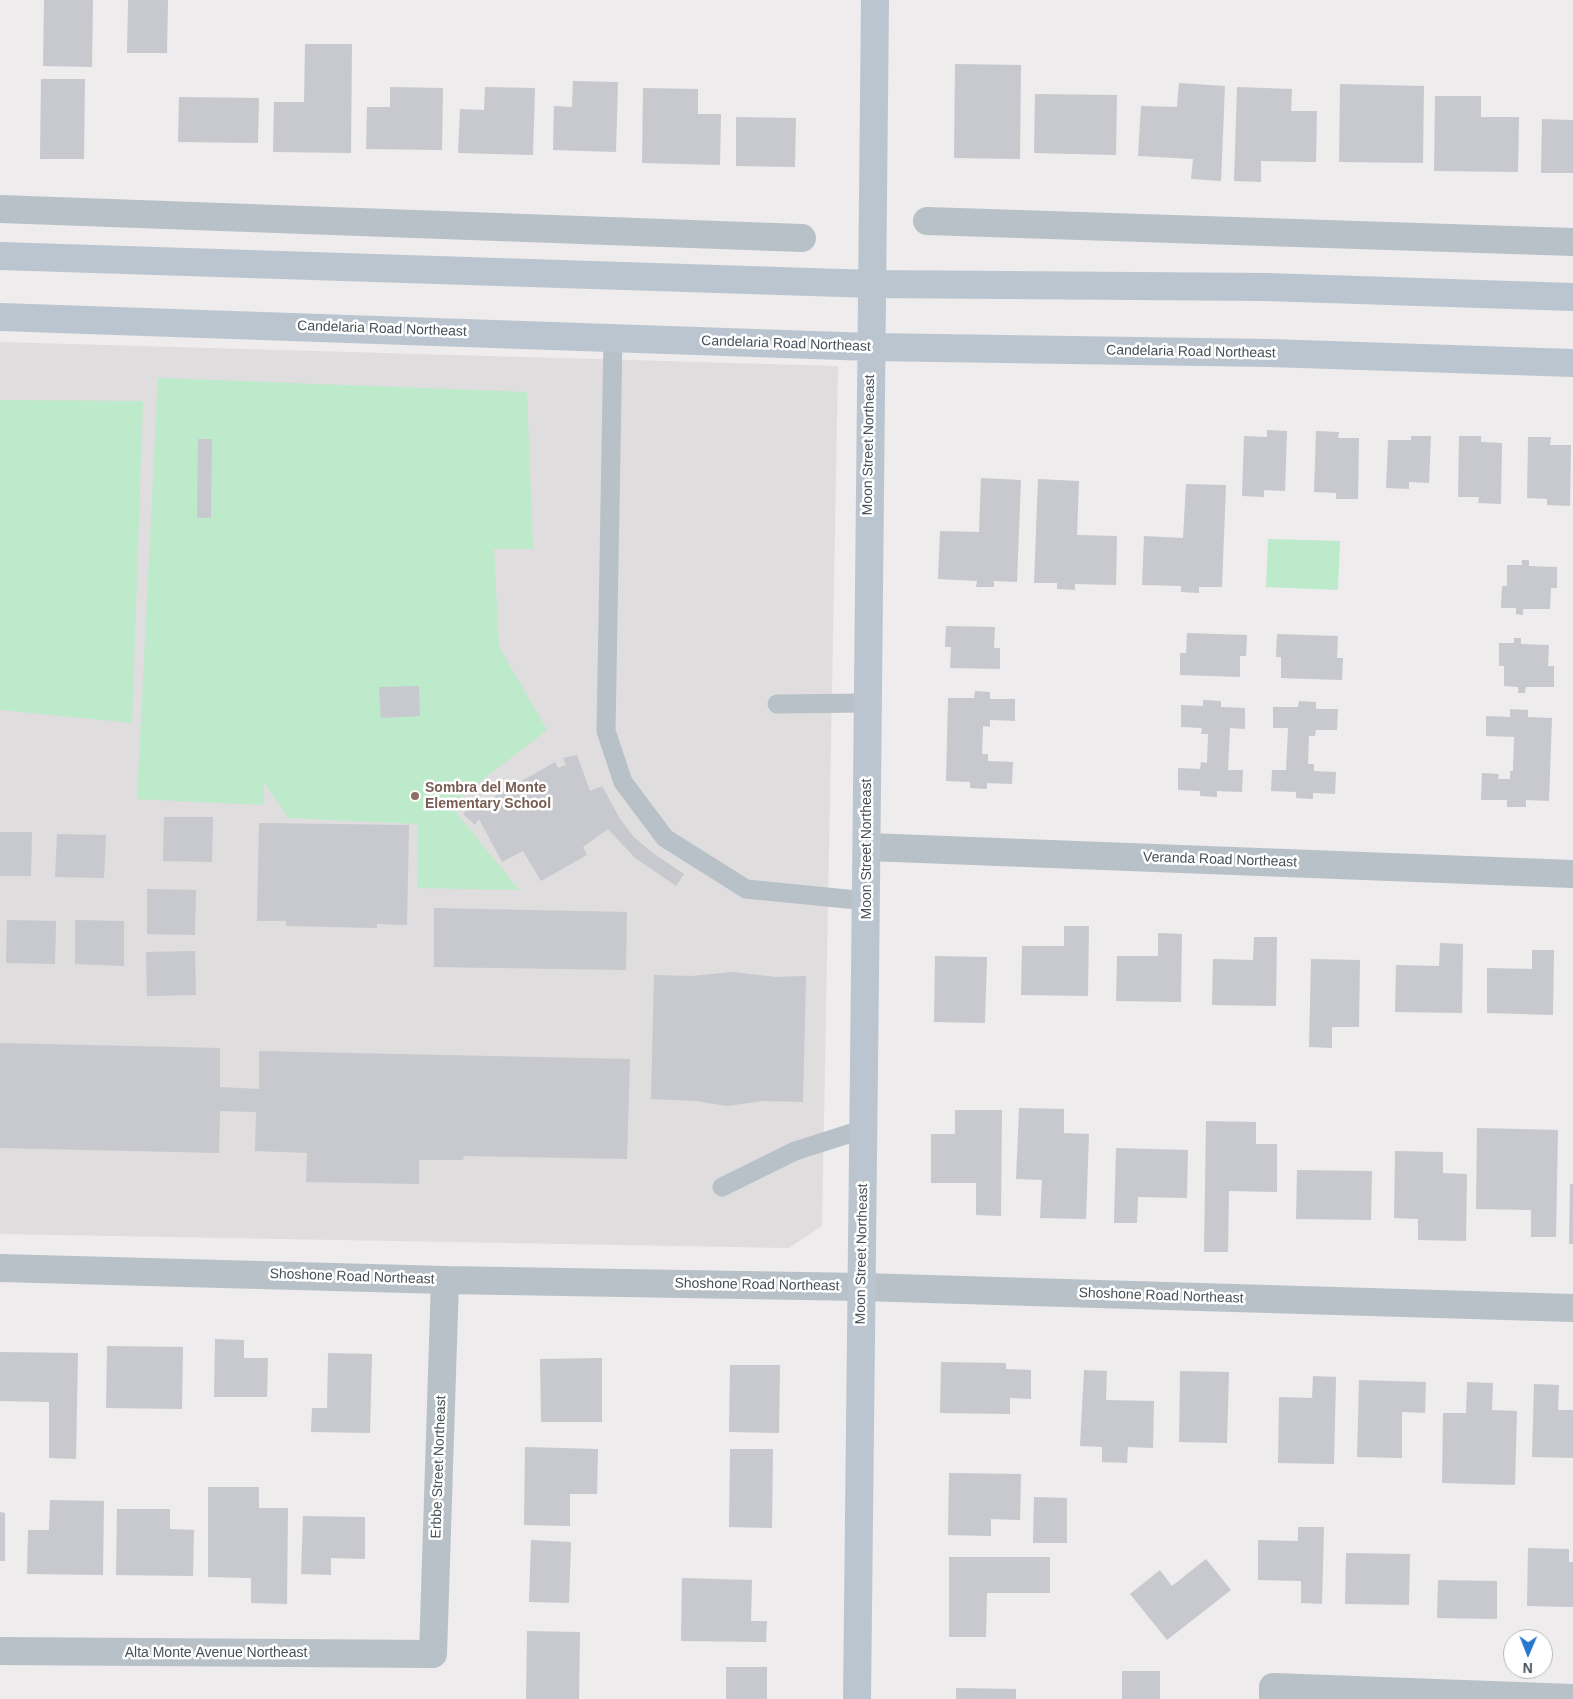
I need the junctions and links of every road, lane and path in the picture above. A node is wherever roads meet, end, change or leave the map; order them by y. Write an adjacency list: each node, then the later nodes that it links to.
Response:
1 (874, 0): 7 (main road, Moon Street Northeast)
2 (0, 209): 4 (street)
3 (927, 221): 5 (street)
4 (802, 238)
5 (1573, 242)
6 (0, 256): 7 (main road)
7 (873, 284): 8 (main road); 11 (main road, Moon Street Northeast)
8 (1573, 297)
9 (0, 317): 10 (main road, Candelaria Road Northeast)
10 (613, 337): 11 (main road, Candelaria Road Northeast); 17 (lane)
11 (871, 348): 12 (main road, Candelaria Road Northeast); 13 (main road, Moon Street Northeast)
12 (1573, 363)
13 (867, 703): 14 (lane); 15 (main road, Moon Street Northeast)
14 (777, 704)
15 (868, 847): 16 (street, Veranda Road Northeast); 17 (main road, Moon Street Northeast)
16 (1573, 874)
17 (867, 902): 18 (main road, Moon Street Northeast)
18 (864, 1129): 19 (lane); 22 (main road, Moon Street Northeast)
19 (722, 1187)
20 (0, 1268): 21 (street, Shoshone Road Northeast)
21 (445, 1280): 22 (street, Shoshone Road Northeast); 25 (street, Erbbe Street Northeast)
22 (862, 1287): 23 (street, Shoshone Road Northeast); 27 (main road, Moon Street Northeast)
23 (1573, 1308)
24 (0, 1651): 25 (street, Alta Monte Avenue Northeast)
25 (432, 1654)
26 (1573, 1698): 28 (street)
27 (857, 1699)
28 (1272, 1699)

